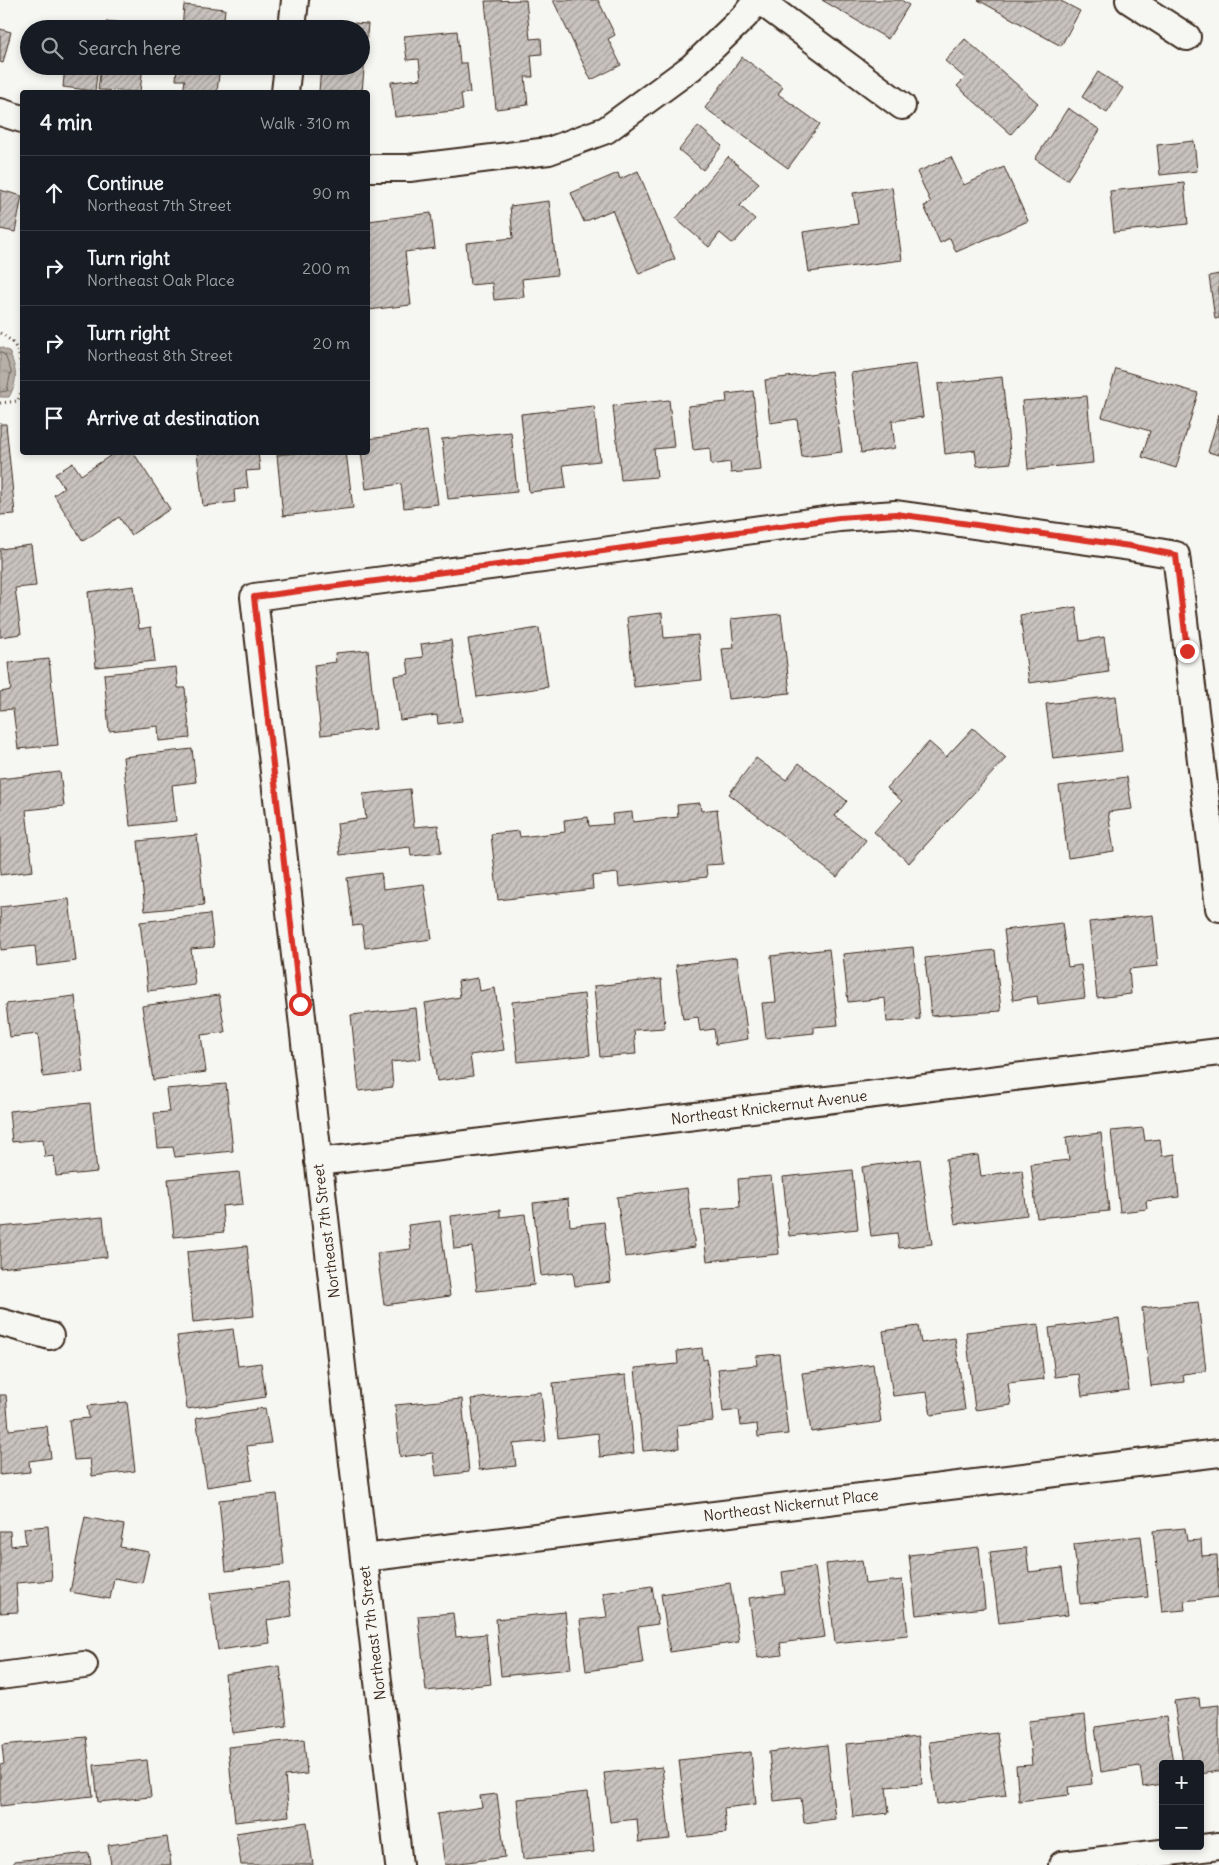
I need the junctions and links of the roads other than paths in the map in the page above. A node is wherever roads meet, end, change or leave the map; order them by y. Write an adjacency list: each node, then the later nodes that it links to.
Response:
1 (295, 0): 4 (street)
2 (758, 0): 8 (street); 11 (street)
3 (1129, 0): 5 (street)
4 (293, 20)
5 (1187, 37)
6 (287, 75): 7 (street)
7 (285, 90)
8 (902, 106)
9 (0, 112): 10 (street)
10 (20, 117)
11 (370, 168)
12 (1219, 908): 14 (street, Northeast 7th Street)
13 (1219, 1052): 14 (street, Northeast Knickernut Avenue)
14 (318, 1162): 18 (street, Northeast 7th Street)
15 (0, 1322): 16 (street)
16 (50, 1336)
17 (1219, 1453): 18 (street, Northeast Nickernut Place)
18 (364, 1558): 22 (street, Northeast 7th Street)
19 (84, 1665): 20 (street)
20 (0, 1676)
21 (1219, 1846): 23 (street)
22 (399, 1865)
23 (1062, 1865)

